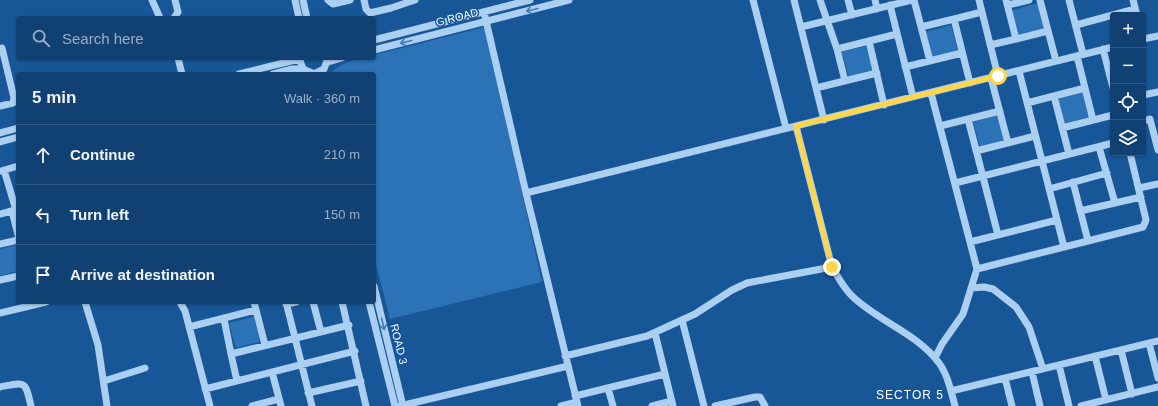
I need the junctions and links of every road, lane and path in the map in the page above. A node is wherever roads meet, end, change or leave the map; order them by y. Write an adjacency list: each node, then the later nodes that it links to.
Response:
1 (152, 0): 31 (street)
2 (175, 0): 32 (street)
3 (295, 0): 33 (street)
4 (303, 0): 34 (street)
5 (328, 0): 6 (street)
6 (350, 0)
7 (364, 0): 25 (street)
8 (389, 0): 25 (street)
9 (415, 0): 25 (street)
10 (530, 0): 27 (street, G ROAD)
11 (570, 0): 38 (street, G ROAD, one-way to 38)
12 (753, 0): 95 (street)
13 (794, 0): 40 (street)
14 (820, 0): 37 (street)
15 (848, 0): 30 (street)
16 (875, 0): 26 (street)
17 (909, 0): 24 (street); 41 (street)
18 (979, 0): 28 (street)
19 (1029, 0): 23 (street)
20 (1040, 0): 42 (street)
21 (1069, 0): 39 (street)
22 (1133, 0): 29 (street)
23 (1007, 3): 47 (street)
24 (890, 6): 26 (street); 43 (street)
25 (392, 8)
26 (877, 9): 30 (street)
27 (484, 12): 38 (street); 46 (street, G ROAD)
28 (982, 12): 36 (street); 49 (street)
29 (1136, 12)
30 (852, 15): 37 (street)
31 (159, 16)
32 (175, 16)
33 (299, 16)
34 (307, 16)
35 (1110, 18): 39 (street)
36 (954, 19): 41 (street); 55 (street)
37 (826, 20): 40 (street); 53 (street)
38 (486, 21): 52 (street, G ROAD, one-way to 52); 119 (street)
39 (1076, 25): 56 (street)
40 (801, 27): 76 (street)
41 (921, 27): 61 (street)
42 (1048, 31): 47 (street); 62 (street)
43 (897, 34): 48 (street); 63 (street)
44 (1158, 36): 45 (street)
45 (1146, 38)
46 (376, 39)
47 (1016, 39): 49 (street)
48 (869, 41): 53 (street); 71 (street)
49 (990, 45): 72 (street)
50 (1, 46): 85 (street)
51 (1110, 48): 54 (street)
52 (376, 49)
53 (837, 49): 73 (street)
54 (1103, 49): 56 (street); 75 (street)
55 (962, 53): 61 (street); 74 (street)
56 (1080, 55): 62 (street); 77 (street)
57 (178, 60): 66 (street)
58 (292, 60): 67 (street)
59 (300, 60): 64 (street)
60 (328, 60): 70 (street)
61 (930, 61): 63 (street)
62 (1056, 61): 65 (street)
63 (905, 67): 82 (street)
64 (303, 69): 68 (street); 69 (street)
65 (1018, 71): 72 (street); 83 (street)
66 (182, 72)
67 (246, 72)
68 (281, 72)
69 (308, 72)
70 (322, 72)
71 (877, 73): 73 (street); 84 (street)
72 (995, 77): 74 (street); 86 (street)
73 (845, 81): 76 (street)
74 (970, 83): 79 (street)
75 (1112, 84)
76 (816, 88): 90 (street)
77 (1085, 88): 81 (street); 91 (street)
78 (1158, 92): 80 (street)
79 (932, 93): 82 (street); 94 (street)
80 (1146, 94)
81 (1054, 96): 83 (street); 96 (street)
82 (913, 97): 84 (street)
83 (1027, 103): 99 (street)
84 (884, 104): 90 (street)
85 (0, 106)
86 (1000, 111): 89 (street); 102 (street)
87 (1110, 116): 91 (street)
88 (1158, 118): 92 (street)
89 (968, 119): 94 (street); 106 (street)
90 (824, 120): 93 (street)
91 (1093, 120): 96 (street)
92 (1147, 120): 105 (street)
93 (796, 126): 95 (street); 132 (street)
94 (940, 126): 115 (street)
95 (786, 128): 119 (street)
96 (1062, 128): 107 (street)
97 (16, 129): 98 (street)
98 (0, 133)
99 (1035, 136): 102 (street); 109 (street)
100 (16, 138): 101 (street)
101 (0, 142)
102 (1008, 143): 106 (street)
103 (1110, 144): 104 (street)
104 (1099, 147): 107 (street); 112 (street)
105 (1158, 150)
106 (976, 151): 113 (street)
107 (1069, 154): 109 (street)
108 (1131, 156): 118 (street)
109 (1042, 161): 113 (street); 117 (street)
110 (16, 166): 111 (street)
111 (2, 170): 122 (street)
112 (1107, 173): 114 (street); 121 (street)
113 (983, 176): 115 (street); 126 (street)
114 (1073, 182): 117 (street); 123 (street)
115 (955, 183): 129 (street)
116 (1158, 184): 118 (street)
117 (1049, 188): 125 (street)
118 (1139, 188): 120 (street)
119 (526, 193): 161 (street)
120 (1141, 197): 121 (street); 128 (street)
121 (1115, 203): 123 (street)
122 (15, 210): 124 (street)
123 (1080, 211): 128 (street)
124 (0, 214)
125 (1057, 220): 126 (street); 131 (street)
126 (998, 235): 129 (street)
127 (16, 240): 130 (street)
128 (1088, 241): 131 (street)
129 (970, 242): 133 (street)
130 (0, 244)
131 (1064, 247): 133 (street)
132 (832, 267): 149 (street); 163 (street)
133 (977, 269): 136 (street)
134 (16, 276): 135 (street)
135 (0, 280)
136 (971, 288): 163 (street); 168 (street)
137 (376, 295): 195 (street, ROAD 3, one-way to 195)
138 (37, 304): 147 (street)
139 (86, 304): 174 (street)
140 (181, 304): 151 (street)
141 (254, 304): 146 (street)
142 (286, 304): 154 (street)
143 (314, 304): 152 (street)
144 (343, 304): 150 (street)
145 (370, 304): 195 (street, ROAD 3)
146 (256, 310): 148 (street); 157 (street)
147 (0, 312)
148 (224, 319): 151 (street); 160 (street)
149 (682, 320): 153 (street); 199 (street)
150 (349, 325): 152 (street); 159 (street)
151 (189, 327): 180 (street)
152 (321, 332): 154 (street)
153 (655, 333): 161 (street); 171 (street)
154 (295, 338): 157 (street); 164 (street)
155 (1158, 341): 156 (street)
156 (1150, 343): 158 (street); 173 (street)
157 (265, 345): 160 (street)
158 (1121, 350): 162 (street); 183 (street)
159 (355, 351): 164 (street); 175 (street)
160 (231, 354): 176 (street)
161 (565, 356): 166 (street)
162 (1095, 356): 165 (street); 186 (street)
163 (935, 358): 181 (street)
164 (301, 364): 169 (street); 182 (street)
165 (1059, 365): 168 (street); 205 (street)
166 (568, 366): 185 (street); 195 (street)
167 (145, 368): 174 (street)
168 (1043, 369): 170 (street)
169 (272, 372): 176 (street); 184 (street)
170 (1032, 372): 172 (street); 204 (street)
171 (665, 374): 179 (street); 187 (street)
172 (1005, 378): 181 (street); 203 (street)
173 (1158, 378)
174 (104, 381): 190 (street)
175 (361, 381): 182 (street); 194 (street)
176 (237, 382): 180 (street)
177 (0, 387): 189 (street)
178 (1158, 387): 183 (street)
179 (608, 388): 185 (street); 197 (street)
180 (205, 389): 191 (street)
181 (951, 391): 202 (street)
182 (308, 393): 193 (street)
183 (1132, 394): 186 (street)
184 (280, 402): 192 (street)
185 (577, 402): 196 (street)
186 (1104, 402): 206 (street)
187 (673, 404): 198 (street)
188 (736, 404): 200 (street); 201 (street)
189 (31, 406)
190 (107, 406)
191 (209, 406)
192 (252, 406)
193 (312, 406)
194 (366, 406)
195 (400, 406)
196 (561, 406)
197 (613, 406)
198 (652, 406)
199 (704, 406)
200 (715, 406)
201 (765, 406)
202 (955, 406)
203 (1012, 406)
204 (1040, 406)
205 (1069, 406)
206 (1081, 406)

